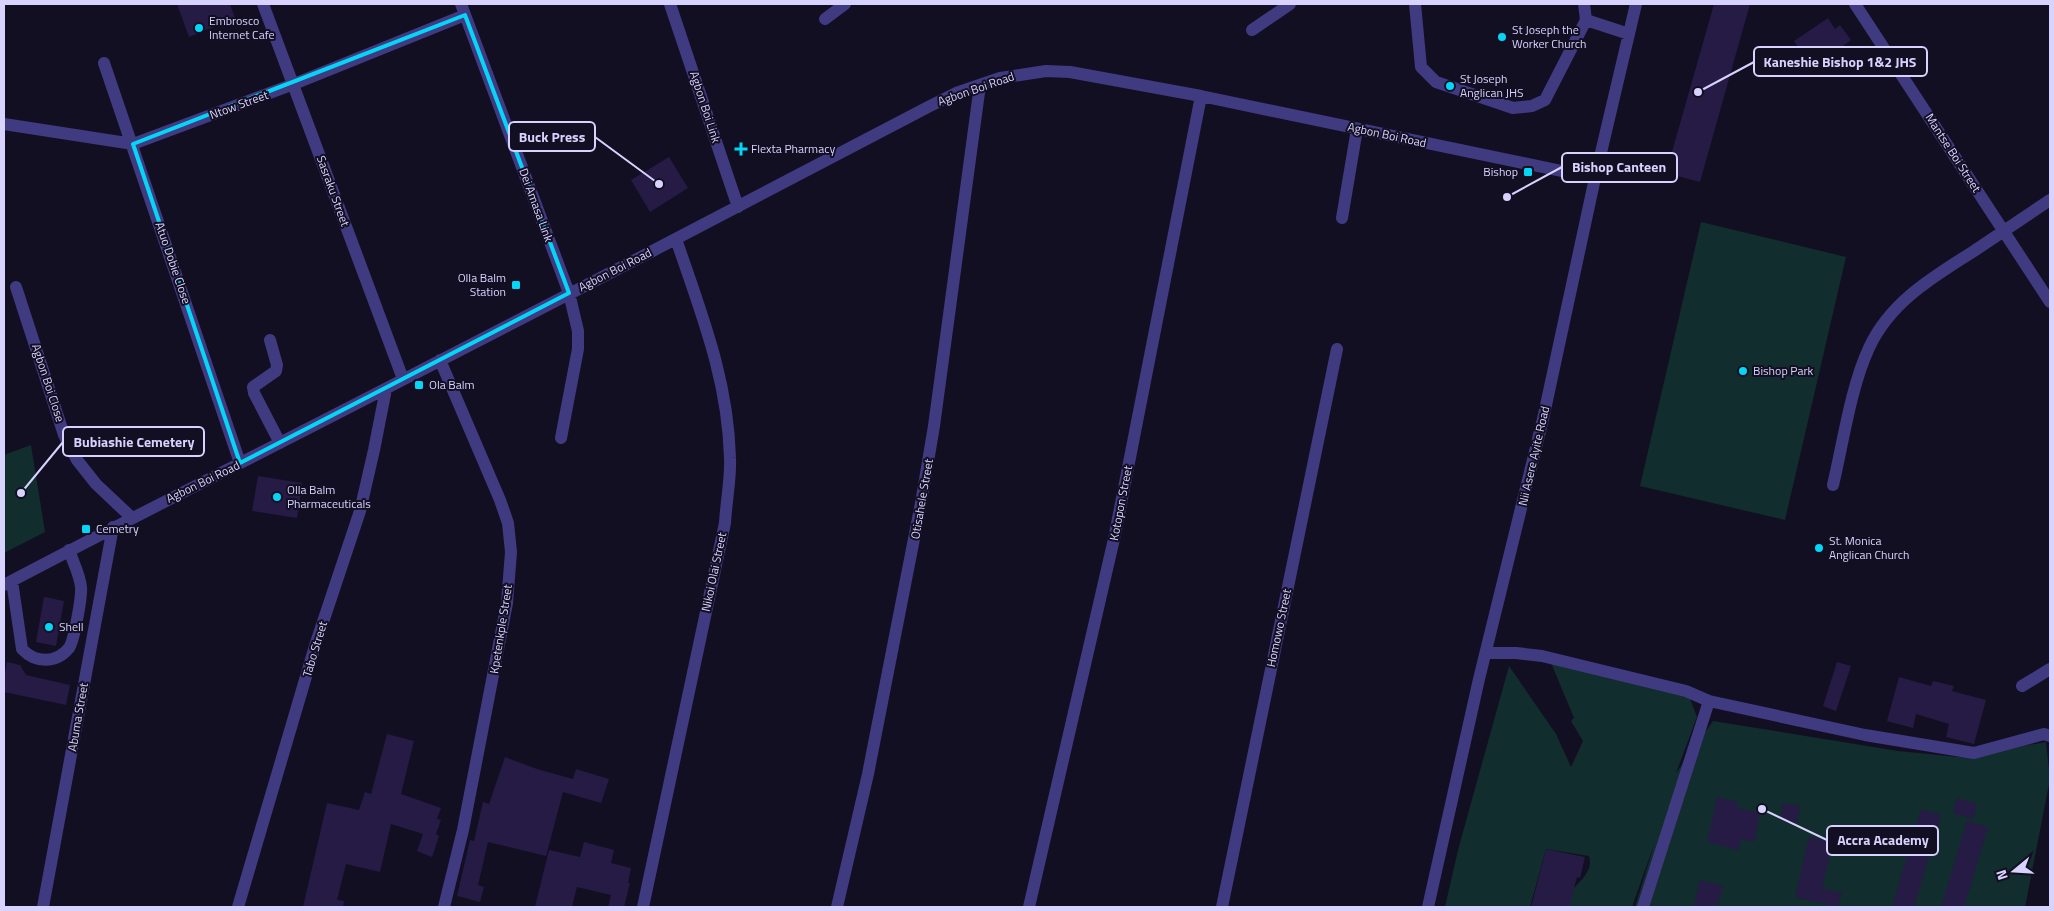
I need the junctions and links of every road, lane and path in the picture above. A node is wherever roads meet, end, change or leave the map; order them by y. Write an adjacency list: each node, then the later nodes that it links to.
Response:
1 (263, 4): 15 (street, Sasraku Street)
2 (845, 4): 10 (street)
3 (1290, 4): 12 (street)
4 (1415, 4): 11 (street)
5 (1584, 4): 11 (street)
6 (1636, 4): 13 (street, Nii Asere Ayite Road)
7 (1855, 4): 25 (street, Mantse Boi Street)
8 (673, 5): 23 (street, Agbon Boi Link)
9 (463, 10): 15 (street, Ntow Street); 28 (street, Dei Amasa Link)
10 (825, 19)
11 (1586, 20): 13 (street)
12 (1252, 30)
13 (1629, 34): 21 (street, Nii Asere Ayite Road)
14 (104, 63): 20 (street, Atuo Dobie Close)
15 (294, 84): 20 (street, Ntow Street); 33 (street, Sasraku Street)
16 (980, 85): 17 (street, Agbon Boi Road); 23 (street, Agbon Boi Road); 52 (street, Otisahele Street)
17 (1201, 96): 19 (street, Agbon Boi Road); 53 (street, Kotopon Street)
18 (4, 124): 20 (street, Ntow Street)
19 (1357, 128): 21 (street, Agbon Boi Road); 24 (street)
20 (133, 144): 37 (street, Atuo Dobie Close)
21 (1594, 178): 43 (street, Nii Asere Ayite Road)
22 (2050, 200): 25 (street)
23 (738, 207): 26 (street, Agbon Boi Road)
24 (1342, 218)
25 (2004, 231): 29 (street, Mantse Boi Street); 38 (street)
26 (676, 239): 28 (street, Agbon Boi Road); 51 (street, Nikoi Olai Street)
27 (16, 287): 39 (street, Agbon Boi Close)
28 (569, 293): 32 (street, Agbon Boi Road); 35 (street, Dei Amasa Link)
29 (2050, 302)
30 (270, 340): 36 (street)
31 (1337, 349): 54 (street, Homowo Street)
32 (440, 360): 33 (street, Agbon Boi Road); 50 (street, Kpetenkple Street)
33 (408, 377): 34 (street, Agbon Boi Road)
34 (386, 389): 36 (street, Agbon Boi Road); 49 (street, Tabo Street)
35 (561, 438)
36 (280, 443): 37 (street, Agbon Boi Road)
37 (240, 463): 39 (street, Agbon Boi Road)
38 (1834, 485)
39 (131, 517): 40 (street, Agbon Boi Road)
40 (113, 528): 41 (street, Agbon Boi Road); 48 (street, Abuma Street)
41 (69, 550): 42 (street, Agbon Boi Road); 42 (street)
42 (8, 583)
43 (1486, 653): 46 (street); 55 (street, Nii Asere Ayite Road)
44 (2050, 669): 45 (street)
45 (2022, 686)
46 (1709, 700): 47 (street); 56 (street)
47 (2050, 736)
48 (43, 907)
49 (238, 907)
50 (444, 907)
51 (643, 907)
52 (837, 907)
53 (1029, 907)
54 (1222, 907)
55 (1428, 907)
56 (1643, 907)

